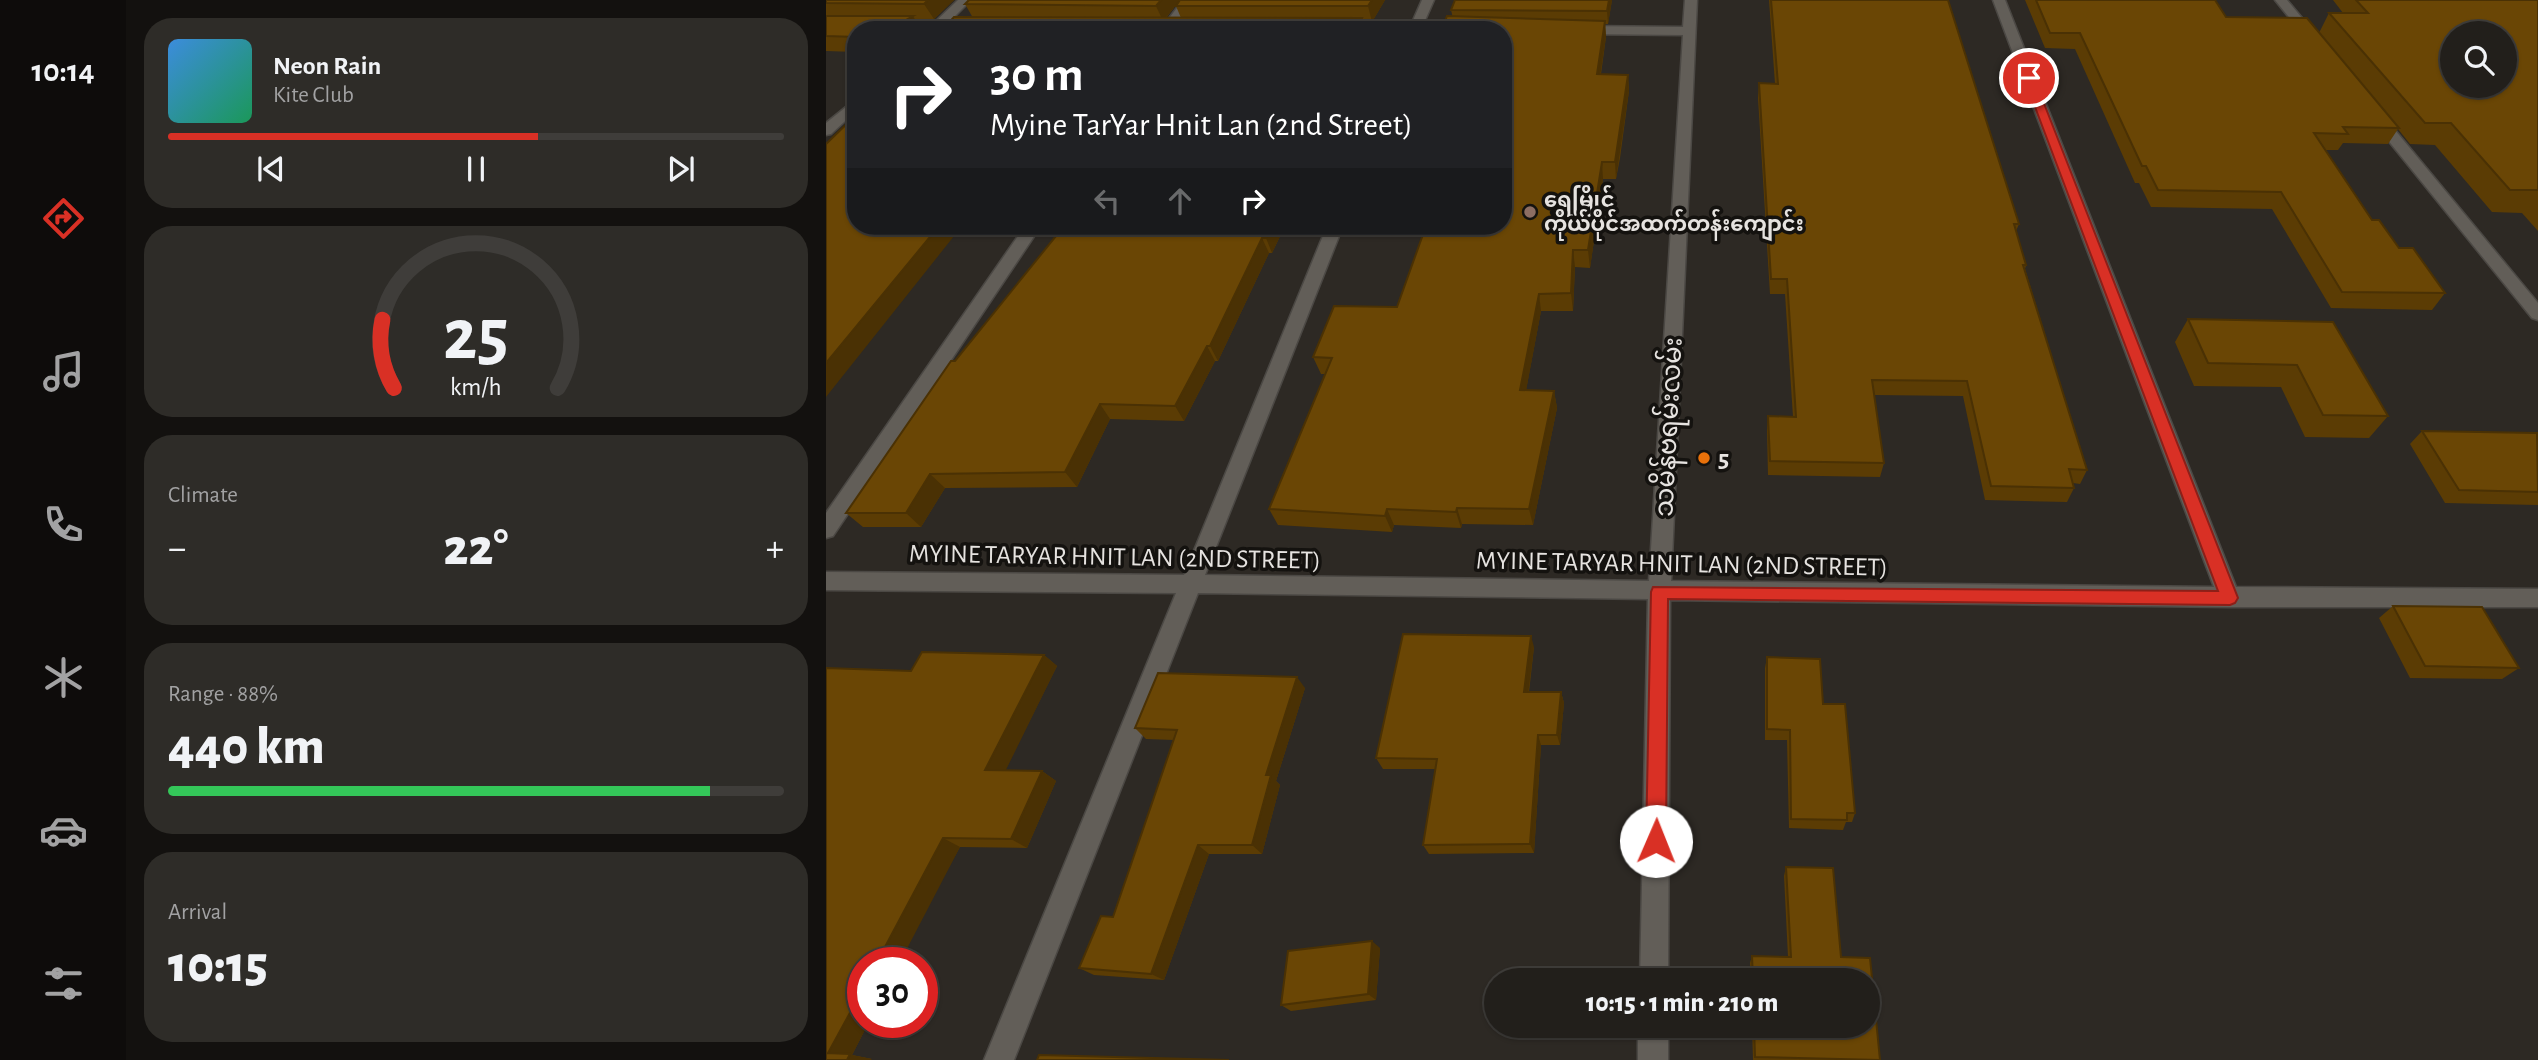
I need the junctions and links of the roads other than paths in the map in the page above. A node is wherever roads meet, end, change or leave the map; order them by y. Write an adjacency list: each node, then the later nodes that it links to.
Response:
1 (965, 0): 7 (street)
2 (1189, 0): 8 (street)
3 (1428, 0): 9 (street)
4 (1691, 0): 11 (street, သမိန်ဗရမ်းလမ်း)
5 (1999, 0): 23 (street)
6 (2281, 0): 12 (street)
7 (943, 21)
8 (1170, 21)
9 (1419, 21)
10 (1566, 30): 11 (street)
11 (1689, 31): 22 (street, သမိန်ဗရမ်းလမ်း)
12 (2325, 54)
13 (2370, 108): 18 (street)
14 (847, 111): 15 (street)
15 (826, 131)
16 (1027, 235): 19 (street)
17 (1331, 235): 21 (street)
18 (2538, 314)
19 (826, 530)
20 (826, 581): 21 (street, MYINE TARYAR HNIT LAN (2ND STREET))
21 (1190, 583): 22 (street, MYINE TARYAR HNIT LAN (2ND STREET)); 27 (street)
22 (1659, 592): 23 (street, MYINE TARYAR HNIT LAN (2ND STREET)); 25 (street, သမိန်ဗရမ်းလမ်း)
23 (2230, 598): 24 (street, MYINE TARYAR HNIT LAN (2ND STREET))
24 (2538, 598)
25 (1654, 968)
26 (1653, 1038): 28 (street)
27 (999, 1060)
28 (1653, 1060)

